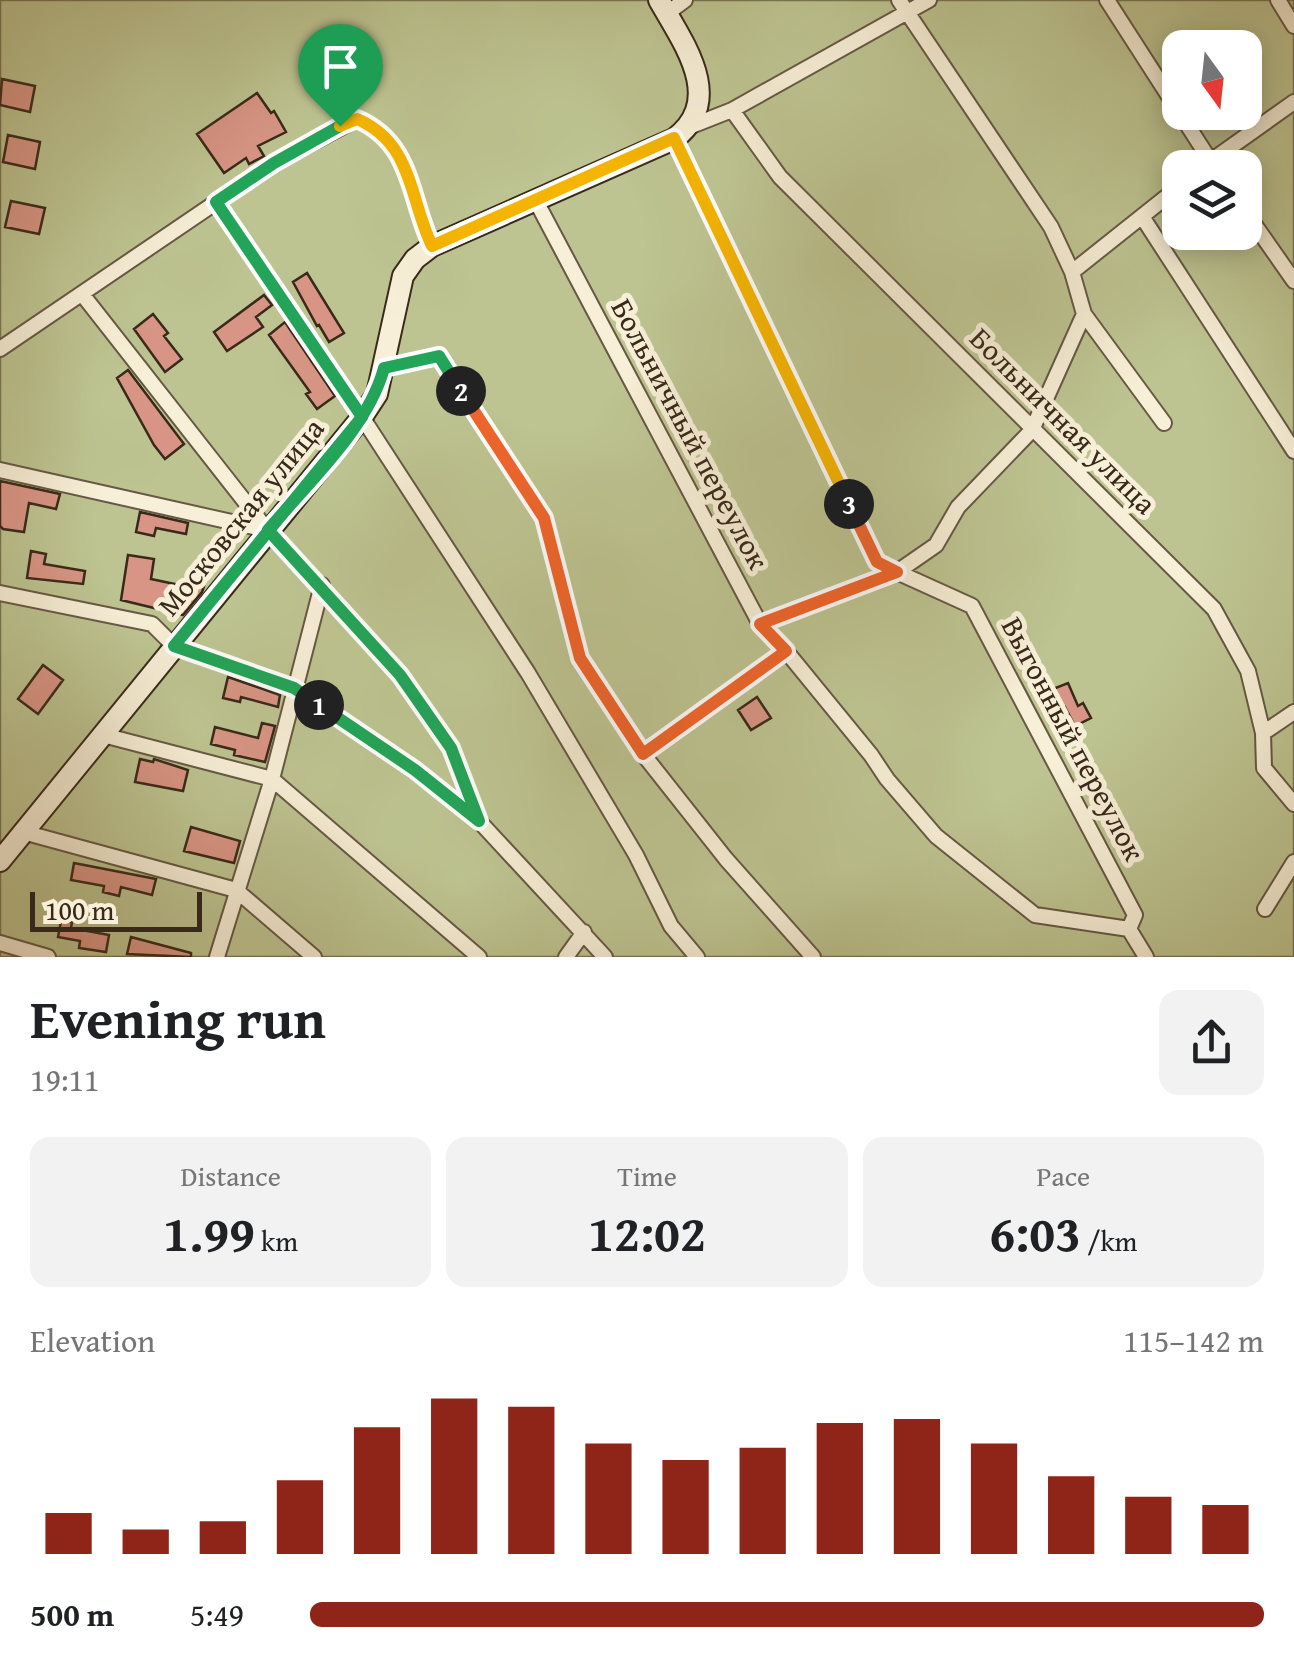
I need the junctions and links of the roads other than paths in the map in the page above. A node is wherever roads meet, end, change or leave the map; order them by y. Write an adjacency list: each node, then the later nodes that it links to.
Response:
1 (685, 0): 6 (street)
2 (928, 0): 5 (street, Московская улица)
3 (1108, 0): 11 (street)
4 (1278, 0): 7 (street)
5 (904, 6): 9 (street, Московская улица); 19 (street)
6 (663, 7): 10 (street)
7 (1294, 26)
8 (1294, 102): 12 (street)
9 (732, 110): 10 (street, Московская улица); 27 (street, Больничная улица)
10 (681, 133): 13 (street, Московская улица); 31 (street, Выгонный переулок)
11 (1199, 150)
12 (1228, 150)
13 (536, 201): 18 (street, Московская улица); 34 (street, Больничный переулок)
14 (216, 202): 18 (street); 21 (street); 25 (street)
15 (1162, 202): 16 (street)
16 (1143, 218): 19 (street); 28 (street)
17 (1262, 235): 20 (street)
18 (432, 246): 24 (street, Московская улица)
19 (1072, 272): 22 (street)
20 (1294, 281)
21 (82, 294): 23 (street); 30 (street)
22 (1084, 314): 26 (street); 27 (street)
23 (0, 349)
24 (384, 368): 25 (street, Московская улица); 41 (street)
25 (362, 417): 30 (street, Московская улица); 59 (street)
26 (1164, 423)
27 (1032, 430): 31 (street); 39 (street, Больничная улица)
28 (1294, 451)
29 (0, 470): 30 (street)
30 (268, 530): 32 (street); 35 (street, Московская улица)
31 (897, 572): 34 (street); 50 (street, Выгонный переулок)
32 (322, 586): 37 (street); 44 (street)
33 (0, 592): 35 (street)
34 (760, 624): 36 (street, Больничный переулок)
35 (174, 646): 37 (street); 40 (street, Московская улица)
36 (786, 651): 41 (street); 50 (street, Больничный переулок)
37 (294, 688): 42 (street); 44 (street)
38 (1294, 712): 39 (street)
39 (1262, 733): 43 (street, Больничная улица)
40 (103, 735): 42 (street); 45 (street, Московская улица)
41 (643, 754): 60 (street)
42 (272, 780): 48 (street); 56 (street)
43 (1294, 804)
44 (479, 821): 51 (street)
45 (23, 832): 46 (street, Московская улица); 48 (street)
46 (0, 862)
47 (1294, 862): 49 (street)
48 (236, 890): 54 (street); 55 (street)
49 (1265, 909)
50 (1129, 929): 61 (street)
51 (584, 932): 57 (street); 58 (street)
52 (0, 943): 53 (street)
53 (48, 957)
54 (217, 957)
55 (314, 957)
56 (478, 957)
57 (566, 957)
58 (605, 957)
59 (697, 957)
60 (813, 957)
61 (1146, 957)

